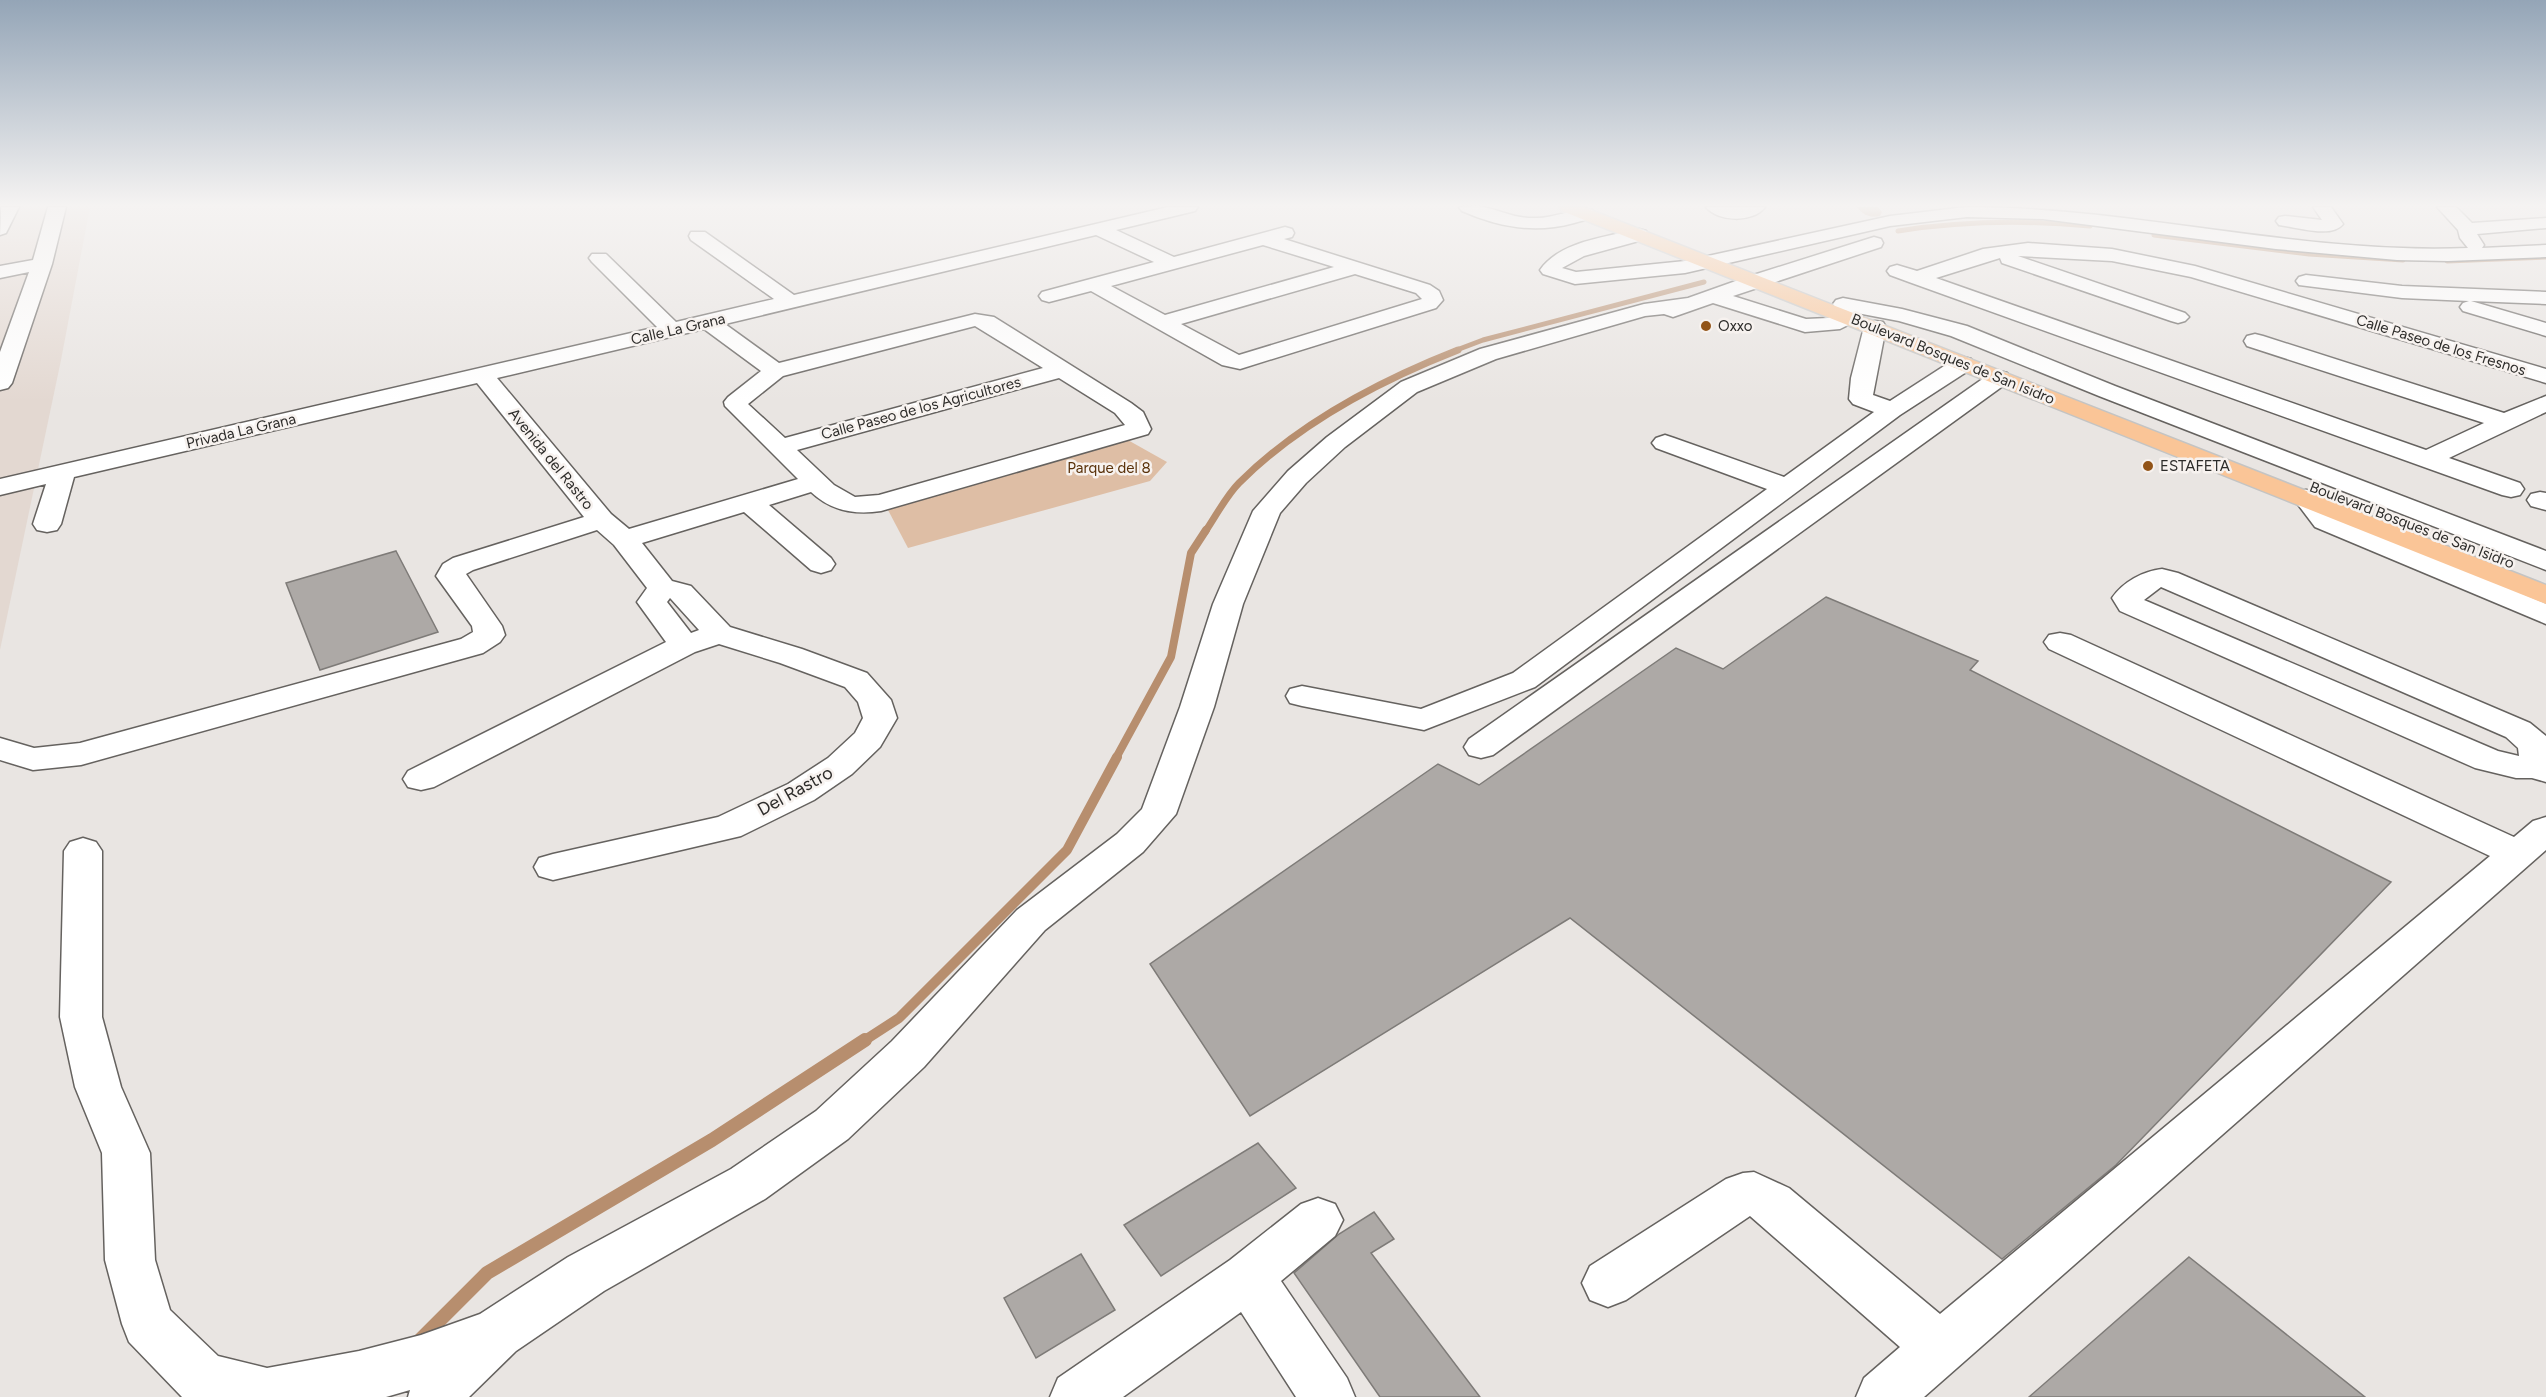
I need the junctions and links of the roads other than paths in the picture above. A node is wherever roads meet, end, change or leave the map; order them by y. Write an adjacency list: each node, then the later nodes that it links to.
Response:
1 (39, 272): 43 (street)
2 (613, 272): 32 (street)
3 (749, 272): 25 (street)
4 (915, 272): 25 (street, Calle La Grana)
5 (1138, 272): 19 (street)
6 (1336, 272): 30 (street)
7 (1370, 272): 30 (street)
8 (1557, 272): 9 (street)
9 (1627, 272)
10 (1742, 272): 17 (main road, Boulevard Bosques de San Isidro)
11 (1781, 272): 17 (street)
12 (1914, 272): 35 (street, Calle Paseo de los Fresnos)
13 (2046, 272): 27 (street)
14 (2190, 272): 41 (street, Calle Paseo de los Fresnos)
15 (2419, 272): 20 (street)
16 (2459, 272): 22 (street)
17 (1762, 278): 24 (street); 26 (main road, Boulevard Bosques de San Isidro)
18 (2306, 281): 20 (street)
19 (1093, 284): 21 (street); 30 (street)
20 (2452, 294): 22 (street); 33 (street)
21 (1050, 296)
22 (2500, 297): 23 (street)
23 (2546, 298)
24 (1702, 300): 26 (street); 28 (street); 79 (street)
25 (791, 302): 29 (street, Calle La Grana)
26 (1846, 311): 31 (main road, Boulevard Bosques de San Isidro); 44 (main road, Boulevard Bosques de San Isidro)
27 (2178, 317)
28 (1653, 319)
29 (708, 321): 32 (street, Calle La Grana); 38 (street)
30 (1162, 322)
31 (1875, 327): 36 (main road, Boulevard Bosques de San Isidro); 46 (street)
32 (672, 330): 40 (street, Calle La Grana)
33 (2546, 330)
34 (2255, 340): 47 (street)
35 (2138, 356): 37 (street, Calle Paseo de los Fresnos); 44 (street)
36 (1963, 364): 42 (main road, Boulevard Bosques de San Isidro); 46 (street)
37 (2174, 369): 44 (street); 50 (street, Calle Paseo de los Fresnos)
38 (775, 370): 39 (street); 49 (street)
39 (1061, 370): 49 (street, Calle Paseo de los Agricultores); 52 (street)
40 (482, 375): 51 (street, Privada La Grana); 59 (street, Avenida del Rastro)
41 (2546, 376)
42 (1999, 378): 44 (main road, Boulevard Bosques de San Isidro); 68 (street)
43 (0, 383)
44 (2072, 392): 56 (main road, Boulevard Bosques de San Isidro); 60 (street, Boulevard Bosques de San Isidro); 62 (main road, Boulevard Bosques de San Isidro)
45 (2546, 403): 47 (street)
46 (1892, 410): 54 (street)
47 (2506, 422): 50 (street)
48 (1665, 443): 54 (street)
49 (781, 447): 52 (street)
50 (2427, 459): 55 (street, Calle Paseo de los Fresnos)
51 (63, 472): 53 (street, Privada La Grana); 58 (street)
52 (817, 482): 57 (street)
53 (0, 487)
54 (1787, 487): 67 (street)
55 (2511, 489)
56 (2306, 498): 63 (main road, Boulevard Bosques de San Isidro); 64 (street, Boulevard Bosques de San Isidro)
57 (749, 502): 59 (street); 61 (street)
58 (47, 524)
59 (612, 529): 65 (street, Avenida del Rastro); 69 (street)
60 (2546, 561)
61 (821, 564)
62 (2546, 578)
63 (2546, 595)
64 (2546, 615)
65 (700, 640): 71 (street); 74 (street, Del Rastro)
66 (2060, 642): 72 (street)
67 (1302, 696)
68 (1480, 747)
69 (0, 749)
70 (2542, 769): 70 (street)
71 (421, 779)
72 (2531, 842): 78 (street)
73 (83, 851): 79 (street)
74 (553, 867)
75 (1318, 1220): 76 (street)
76 (1248, 1276): 80 (street); 81 (street)
77 (1608, 1283): 78 (street)
78 (1940, 1348): 82 (street)
79 (428, 1379)
80 (1077, 1397)
81 (1328, 1397)
82 (1883, 1397)

